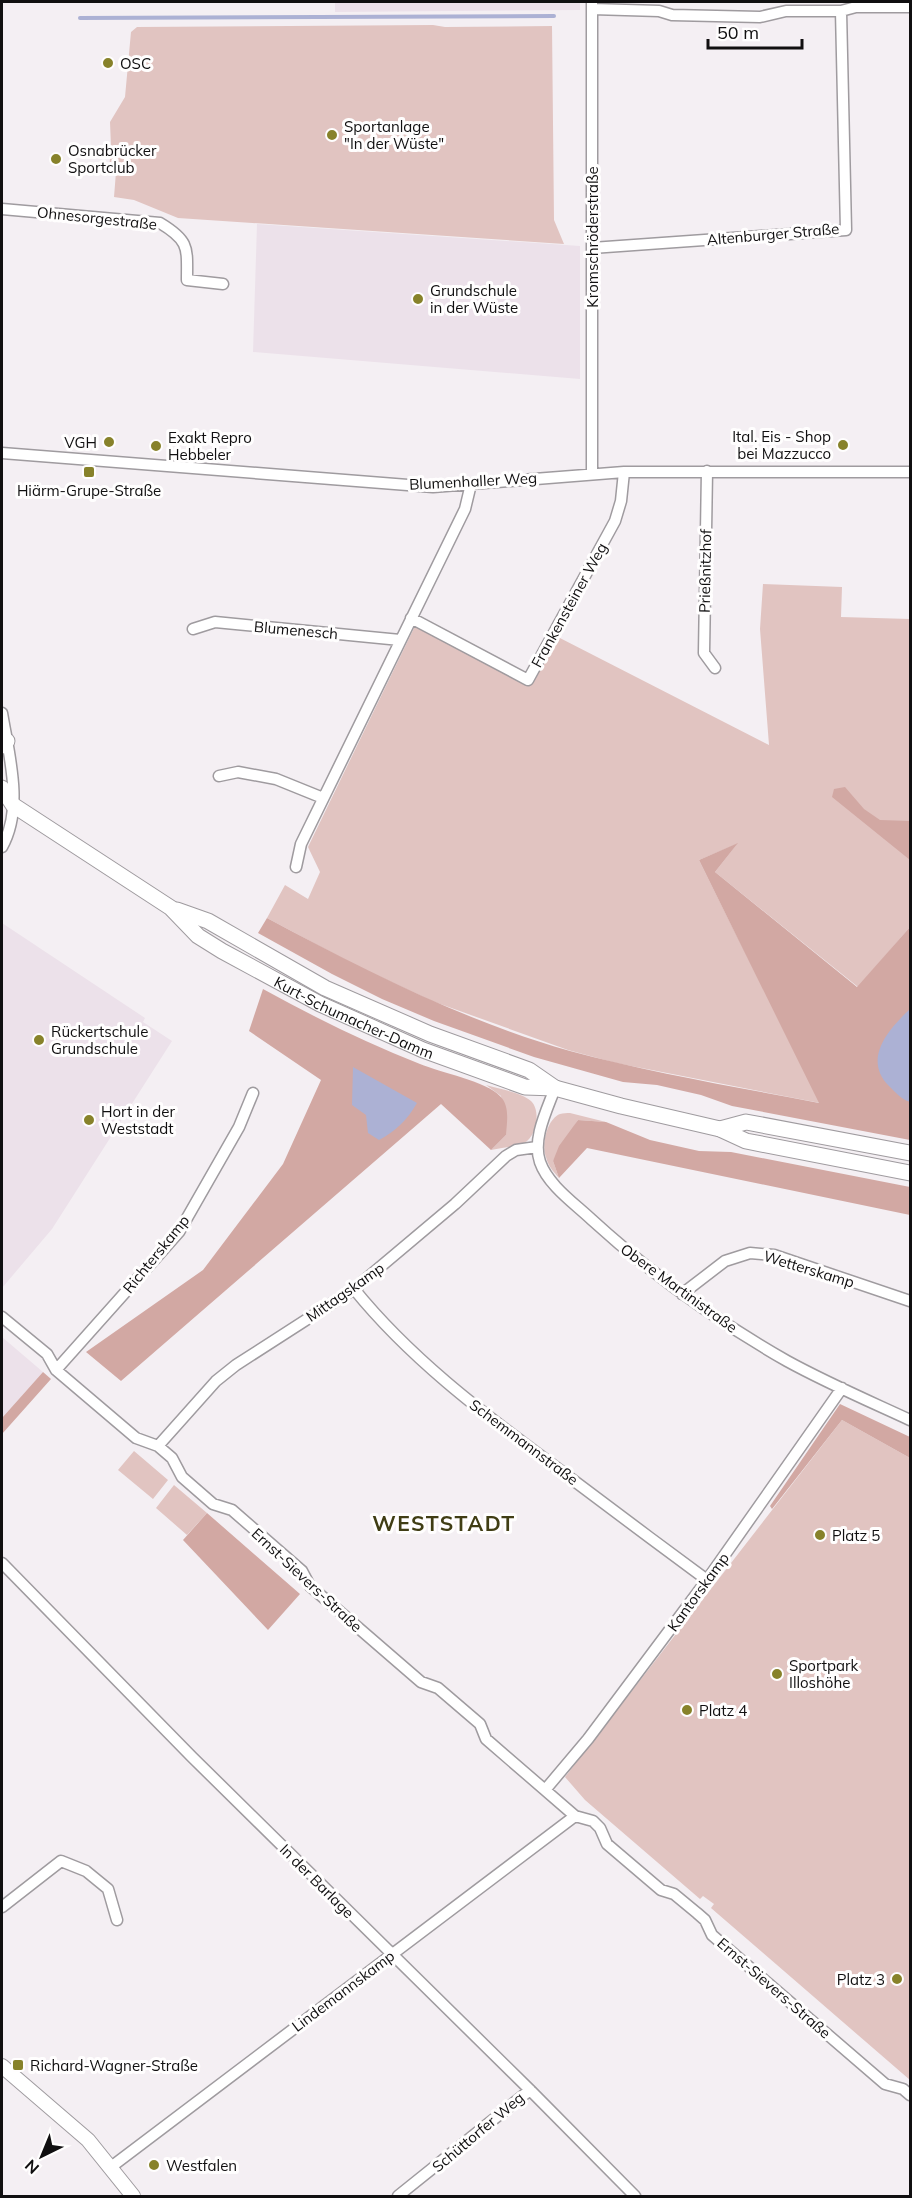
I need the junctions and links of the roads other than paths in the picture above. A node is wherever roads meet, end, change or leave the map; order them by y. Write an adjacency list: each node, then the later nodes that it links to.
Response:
1 (592, 5): 3 (street); 5 (street, Kromschröderstraße)
2 (910, 7): 3 (street)
3 (841, 11): 5 (street, Altenburger Straße)
4 (2, 209): 6 (street, Ohnesorgestraße)
5 (592, 248): 11 (street, Kromschröderstraße)
6 (223, 284)
7 (2, 453): 12 (street, Blumenhaller Weg)
8 (707, 471): 9 (street, Blumenhaller Weg); 10 (street, Blumenhaller Weg); 16 (street, Prießnitzhof)
9 (910, 471)
10 (624, 472): 11 (street, Blumenhaller Weg); 13 (street, Frankensteiner Weg)
11 (592, 473): 12 (street, Blumenhaller Weg)
12 (471, 484): 13 (street)
13 (411, 618): 15 (street)
14 (194, 629): 15 (street, Blumenesch)
15 (400, 640): 21 (street)
16 (715, 668)
17 (2, 713): 18 (street)
18 (4, 743): 22 (street)
19 (219, 776): 21 (street)
20 (2, 788): 22 (main road, Kurt-Schumacher-Damm)
21 (323, 798): 24 (street)
22 (7, 804): 23 (street); 25 (main road, Kurt-Schumacher-Damm)
23 (2, 847)
24 (296, 867)
25 (555, 1088): 27 (main road, Kurt-Schumacher-Damm); 28 (street)
26 (253, 1093): 35 (street, Richterskamp)
27 (720, 1129): 29 (main road, Kurt-Schumacher-Damm); 30 (main road, Kurt-Schumacher-Damm)
28 (537, 1147): 31 (street, Mittagskamp); 32 (street, Obere Martinistraße)
29 (910, 1153)
30 (910, 1173)
31 (354, 1289): 38 (street, Mittagskamp); 40 (street, Schemmannstraße)
32 (682, 1294): 33 (street, Wetterskamp); 36 (street, Obere Martinistraße)
33 (910, 1300)
34 (2, 1317): 35 (street, Ernst-Sievers-Straße)
35 (56, 1370): 38 (street, Ernst-Sievers-Straße)
36 (842, 1388): 37 (street, Obere Martinistraße); 40 (street, Kantorskamp)
37 (910, 1420)
38 (158, 1446): 41 (street, Ernst-Sievers-Straße)
39 (2, 1563): 45 (street, In der Barlage)
40 (707, 1580): 41 (street, Kantorskamp)
41 (545, 1790): 42 (street, Ernst-Sievers-Straße)
42 (575, 1816): 45 (street, Lindemannskamp); 48 (street, Ernst-Sievers-Straße)
43 (2, 1907): 44 (street)
44 (117, 1920)
45 (392, 1954): 47 (street, In der Barlage); 49 (street, Lindemannskamp)
46 (2, 2066): 49 (street)
47 (530, 2090): 51 (street, Schüttorfer Weg); 52 (street, In der Barlage)
48 (910, 2095)
49 (111, 2167): 50 (street)
50 (133, 2196)
51 (398, 2196)
52 (635, 2196)

